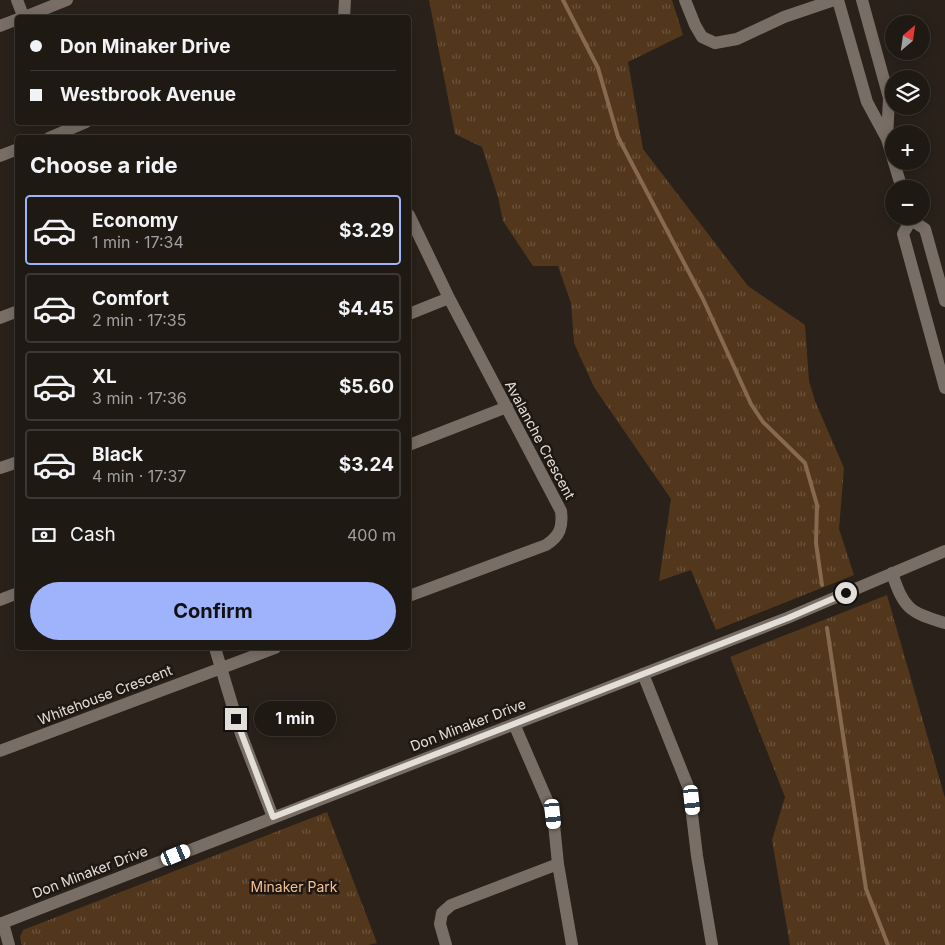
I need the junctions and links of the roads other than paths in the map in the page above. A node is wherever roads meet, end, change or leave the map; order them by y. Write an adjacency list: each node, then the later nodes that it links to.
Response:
1 (17, 0): 8 (street)
2 (67, 0): 9 (street)
3 (345, 0): 10 (street)
4 (685, 0): 5 (street)
5 (834, 0)
6 (838, 0): 16 (street)
7 (862, 0): 14 (street)
8 (22, 15)
9 (28, 15)
10 (344, 15)
11 (15, 20): 12 (street)
12 (0, 26)
13 (78, 125): 15 (street)
14 (888, 125)
15 (66, 130)
16 (885, 135)
17 (15, 151): 18 (street)
18 (0, 156)
19 (411, 219): 22 (street, Avalanche Crescent)
20 (907, 225): 27 (street)
21 (920, 225): 23 (street)
22 (449, 298): 25 (street); 28 (street, Avalanche Crescent)
23 (945, 301)
24 (15, 312): 26 (street)
25 (411, 313)
26 (0, 318)
27 (945, 388)
28 (506, 407): 29 (street); 35 (street, Avalanche Crescent)
29 (411, 444)
30 (15, 463): 31 (street)
31 (0, 468)
32 (945, 551): 33 (street, Don Minaker Drive)
33 (892, 573): 37 (street); 41 (street, Don Minaker Drive)
34 (15, 594): 36 (street)
35 (411, 595)
36 (0, 600)
37 (945, 623)
38 (216, 650): 40 (street)
39 (269, 650): 40 (street)
40 (221, 668): 43 (street, Whitehouse Crescent); 44 (street)
41 (643, 674): 42 (street, Don Minaker Drive); 50 (street)
42 (514, 724): 44 (street, Don Minaker Drive); 45 (street)
43 (0, 751)
44 (273, 817): 46 (street, Don Minaker Drive)
45 (558, 864): 48 (street); 49 (street)
46 (1, 923): 47 (street)
47 (9, 945)
48 (446, 945)
49 (572, 945)
50 (712, 945)

